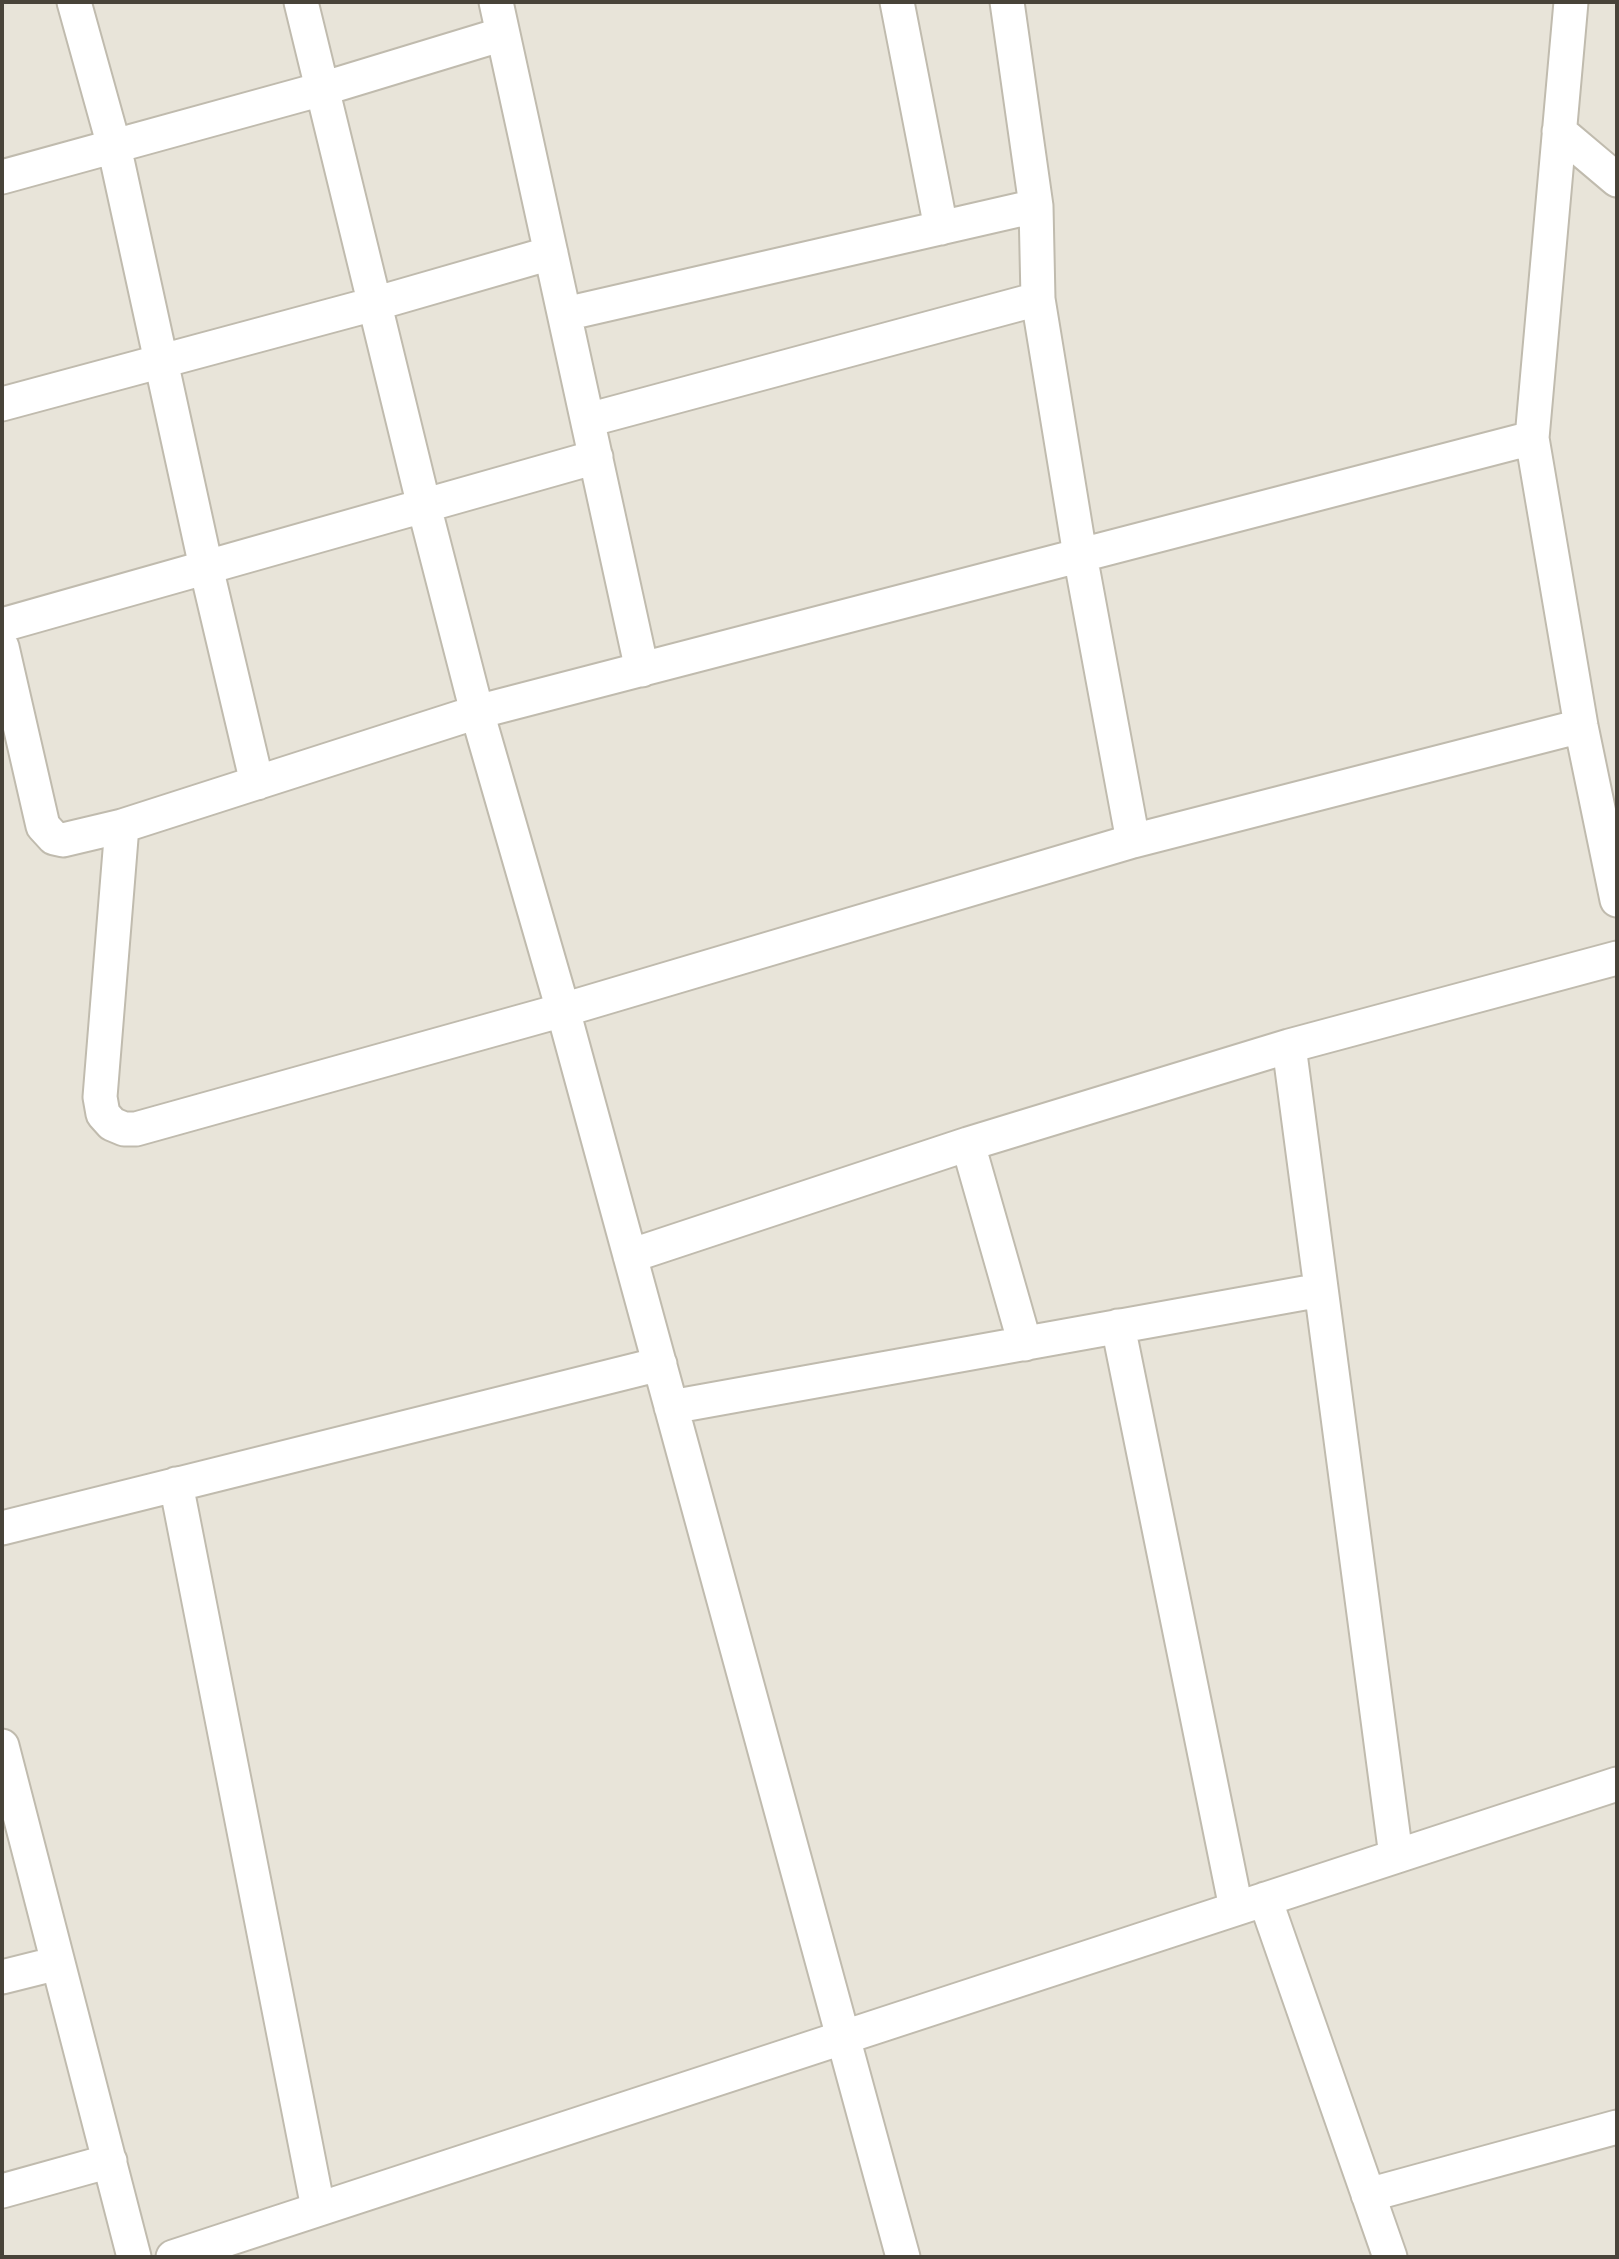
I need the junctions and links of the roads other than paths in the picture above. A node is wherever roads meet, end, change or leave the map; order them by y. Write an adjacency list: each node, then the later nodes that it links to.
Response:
1 (74, 2): 10 (street)
2 (301, 2): 8 (street)
3 (496, 2): 7 (street)
4 (897, 2): 14 (street)
5 (1007, 2): 13 (street)
6 (1571, 2): 9 (street)
7 (503, 34): 8 (street); 15 (street)
8 (322, 89): 10 (street); 17 (street)
9 (1559, 131): 12 (street); 22 (street)
10 (114, 146): 11 (street); 19 (street)
11 (2, 177)
12 (1617, 180)
13 (1036, 206): 14 (street); 16 (street)
14 (941, 228): 18 (street)
15 (551, 253): 17 (street); 18 (street)
16 (1038, 299): 21 (street); 25 (street)
17 (374, 304): 19 (street); 24 (street)
18 (565, 314): 21 (street)
19 (162, 361): 20 (street); 26 (street)
20 (2, 404)
21 (588, 420): 23 (street)
22 (1532, 438): 25 (street); 31 (street)
23 (596, 457): 24 (street); 29 (street)
24 (424, 506): 26 (street); 30 (street)
25 (1080, 555): 29 (street); 34 (street)
26 (206, 567): 27 (street); 32 (street)
27 (2, 625)
28 (2, 646): 33 (street)
29 (642, 670): 30 (street)
30 (477, 712): 32 (street); 37 (street)
31 (1581, 726): 34 (street); 35 (street)
32 (257, 783): 33 (street)
33 (122, 826): 37 (street)
34 (1133, 841): 37 (street)
35 (1617, 901)
36 (1617, 958): 38 (street)
37 (563, 1010): 40 (street)
38 (1289, 1046): 39 (street); 41 (street)
39 (968, 1144): 40 (street); 43 (street)
40 (630, 1256): 44 (street)
41 (1321, 1290): 42 (street); 50 (street)
42 (1118, 1326): 43 (street); 51 (street)
43 (1025, 1343): 45 (street)
44 (660, 1364): 45 (street); 46 (street)
45 (671, 1407): 54 (street)
46 (176, 1485): 47 (street); 59 (street)
47 (2, 1528)
48 (2, 1746): 52 (street)
49 (1617, 1784): 50 (street)
50 (1396, 1856): 51 (street)
51 (1250, 1904): 54 (street); 58 (street)
52 (58, 1963): 53 (street); 56 (street)
53 (2, 1978)
54 (842, 2038): 59 (street); 62 (street)
55 (1617, 2127): 58 (street)
56 (110, 2161): 57 (street); 60 (street)
57 (2, 2191)
58 (1368, 2194): 63 (street)
59 (318, 2208): 61 (street)
60 (134, 2257)
61 (173, 2257)
62 (904, 2257)
63 (1390, 2257)

